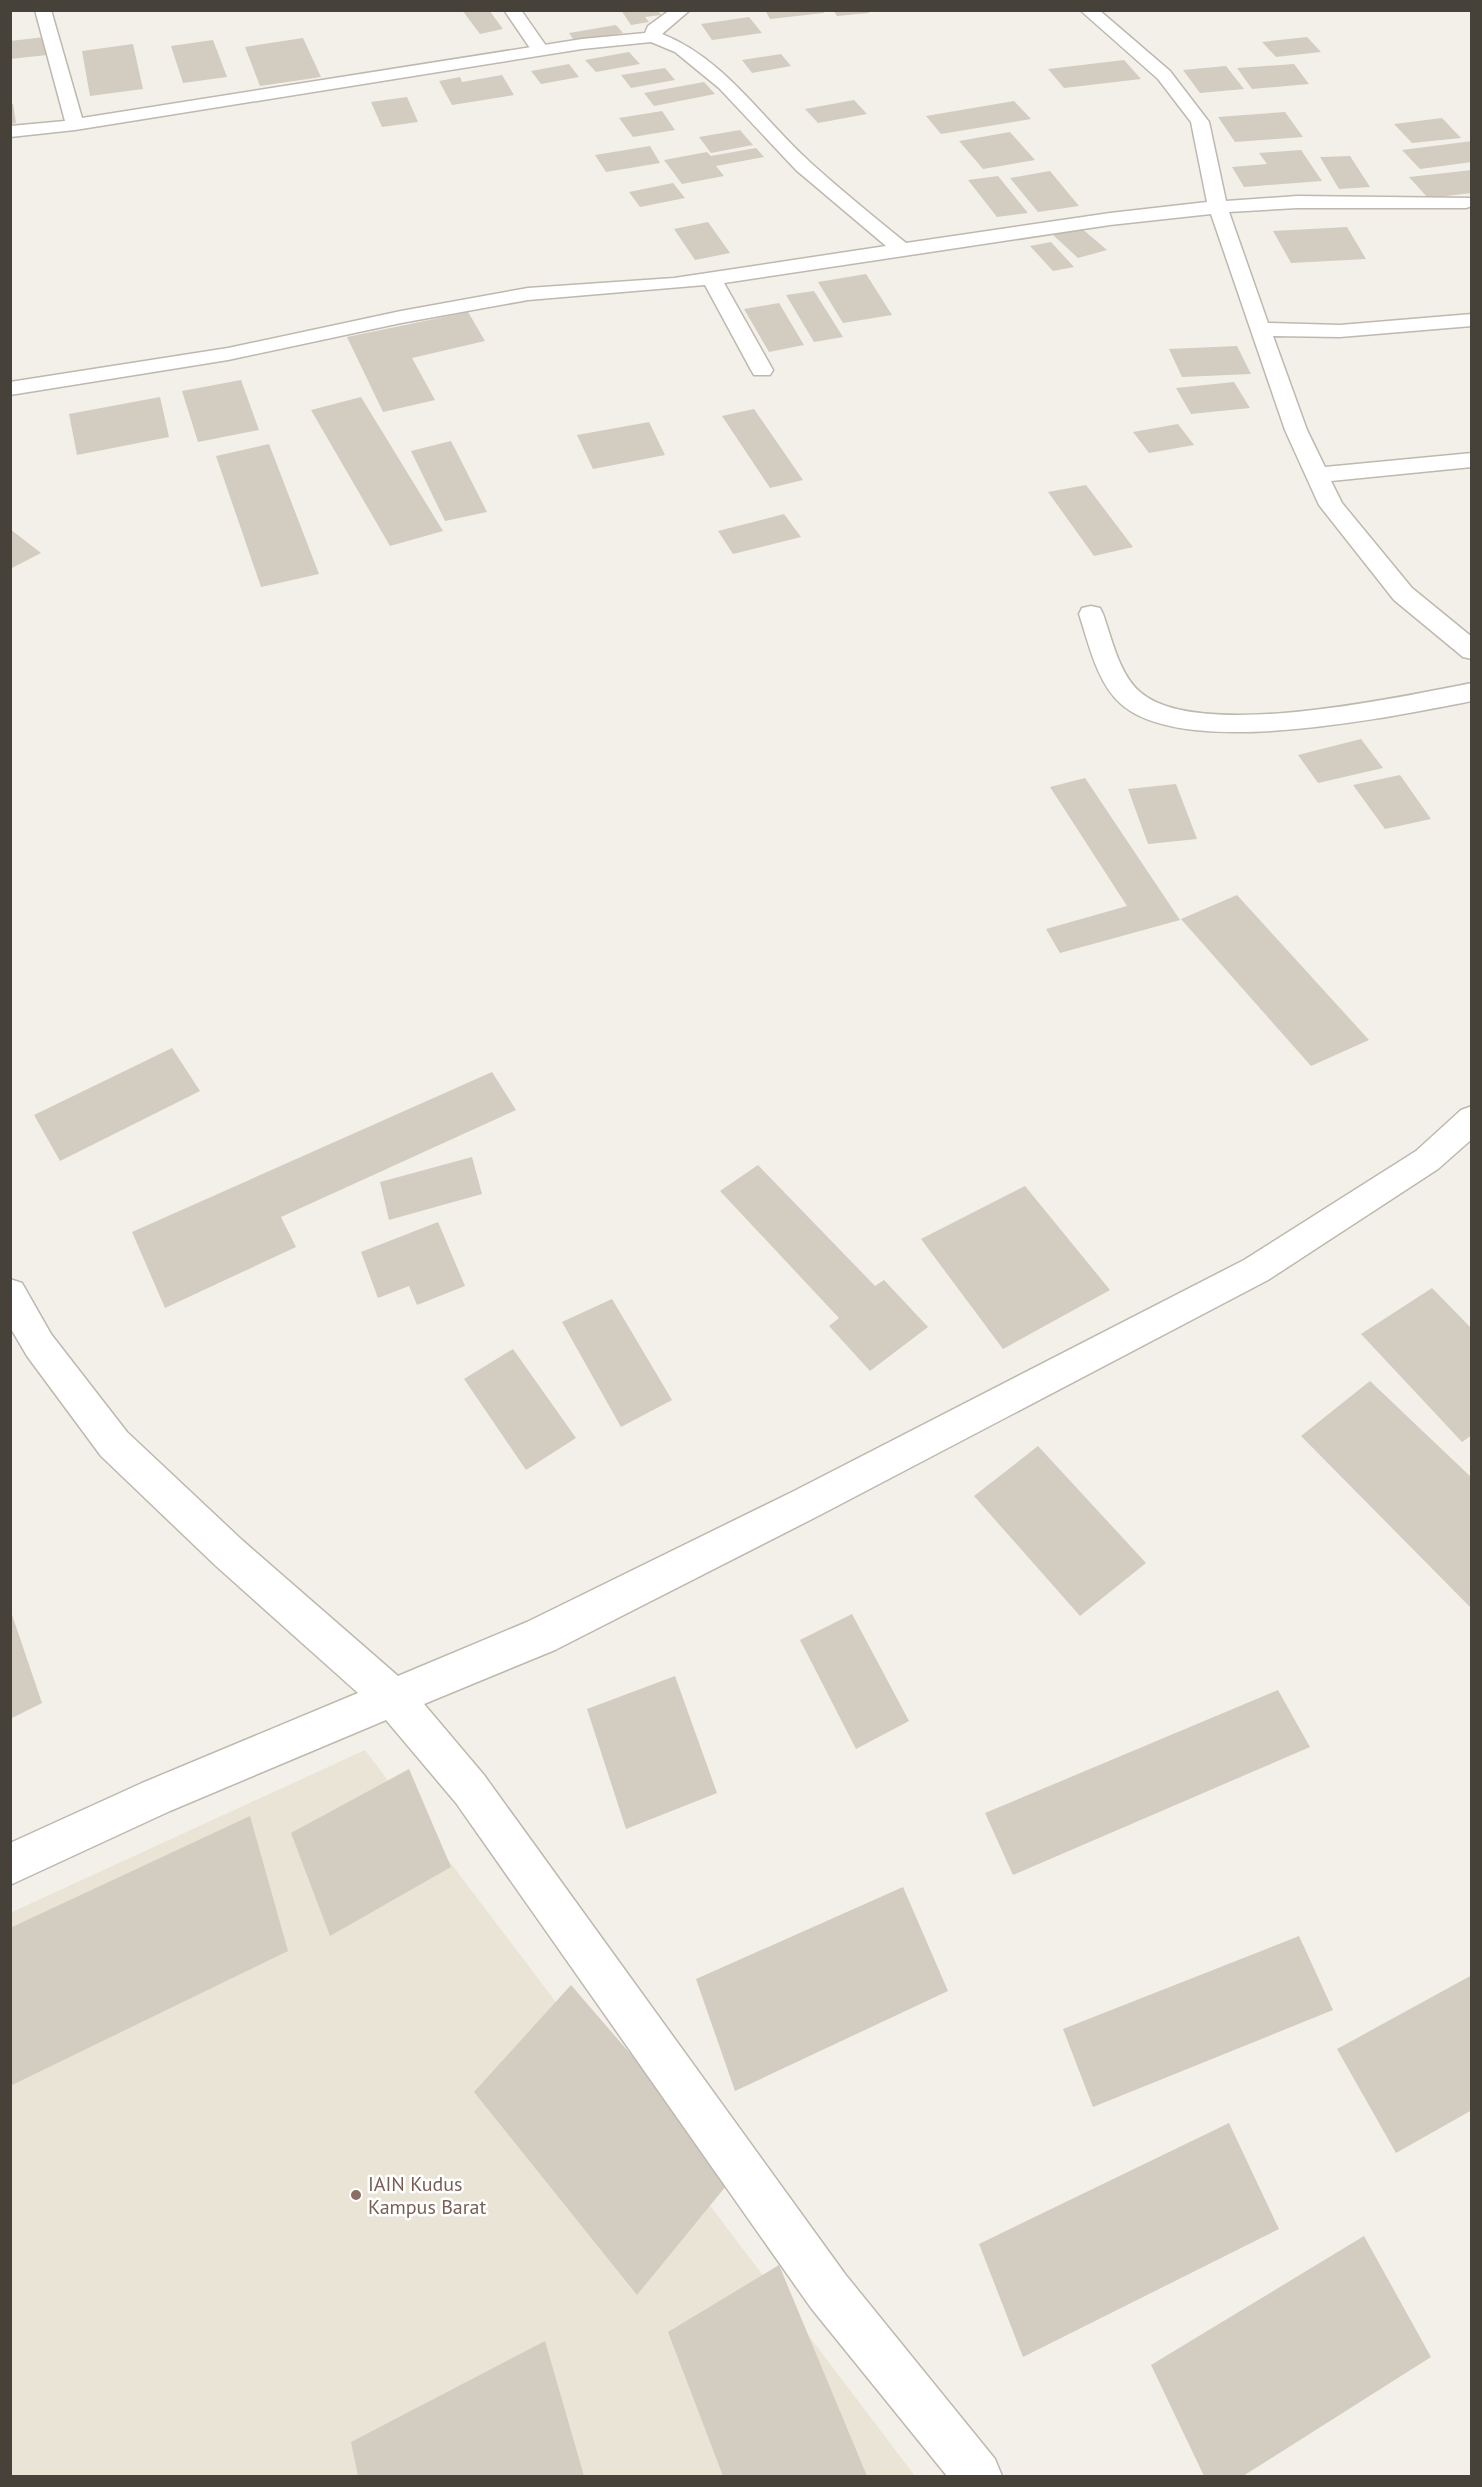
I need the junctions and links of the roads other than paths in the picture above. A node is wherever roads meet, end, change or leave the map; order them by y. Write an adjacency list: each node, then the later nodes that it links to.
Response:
1 (43, 10): 7 (street)
2 (512, 10): 6 (street)
3 (682, 10): 5 (street)
4 (1088, 10): 10 (street)
5 (653, 37): 6 (street); 11 (street)
6 (540, 50): 7 (street)
7 (75, 125): 8 (street)
8 (10, 132)
9 (1466, 202): 10 (street)
10 (1218, 207): 11 (street); 14 (street)
11 (902, 250): 12 (street)
12 (711, 278): 15 (street); 16 (street)
13 (1472, 320): 14 (street)
14 (1260, 329): 18 (street)
15 (762, 370)
16 (10, 389)
17 (1472, 460): 18 (street)
18 (1318, 475): 20 (street)
19 (1091, 614): 21 (street)
20 (1472, 651)
21 (1472, 692)
22 (1472, 1119): 24 (street)
23 (10, 1294): 24 (street)
24 (394, 1699): 25 (street); 26 (street)
25 (10, 1865)
26 (978, 2476)

